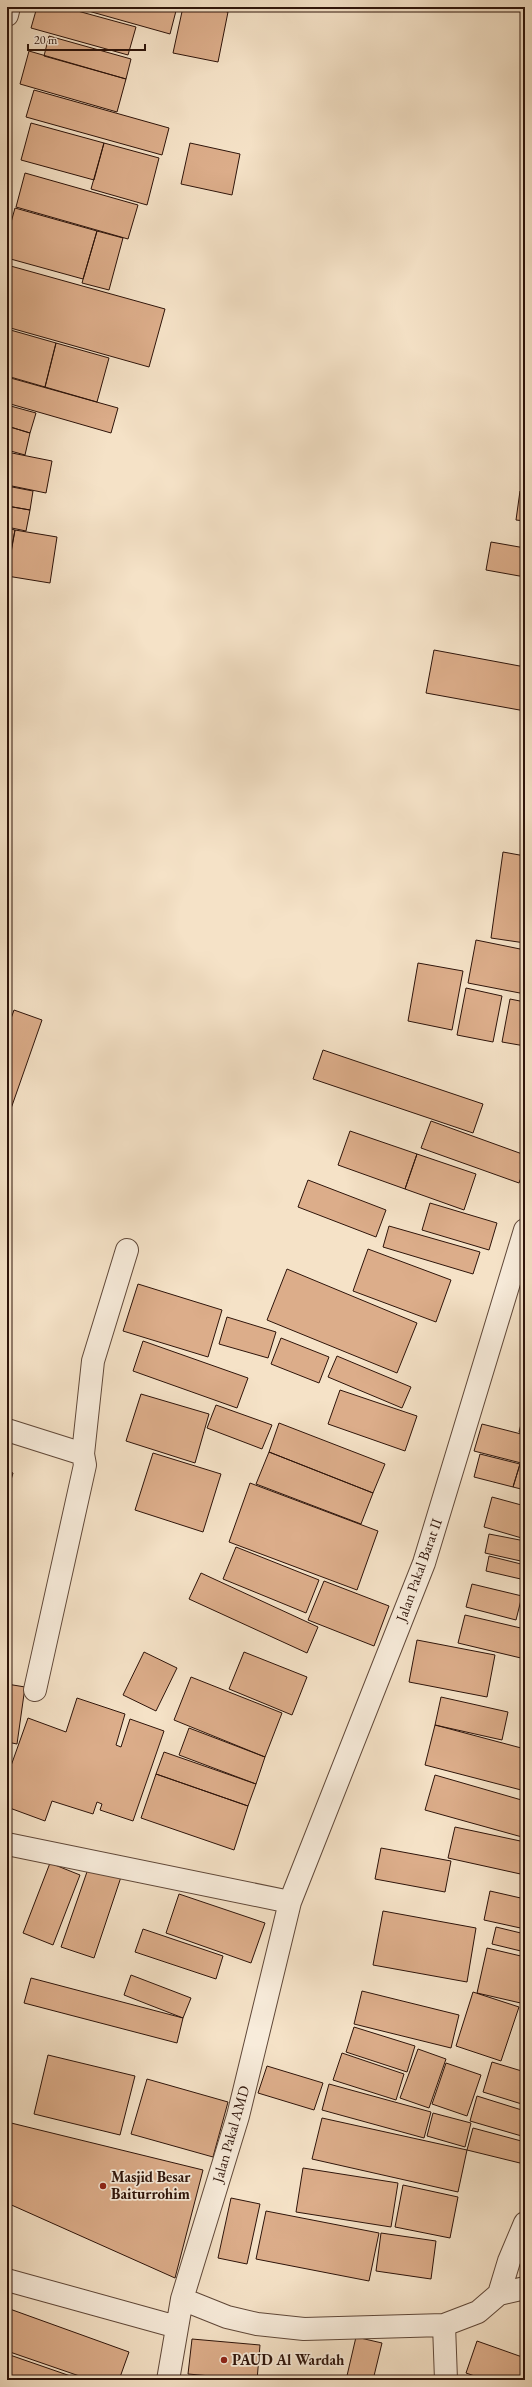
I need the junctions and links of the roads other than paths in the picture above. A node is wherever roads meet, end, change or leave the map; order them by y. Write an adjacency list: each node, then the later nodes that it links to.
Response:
1 (9, 7): 2 (street)
2 (7, 15)
3 (525, 1230): 9 (street, Jalan Pakal Barat II)
4 (128, 1250): 6 (street)
5 (7, 1430): 6 (street)
6 (83, 1454): 7 (street)
7 (36, 1690)
8 (7, 1844): 9 (street)
9 (290, 1902): 14 (street, Jalan Pakal AMD)
10 (525, 2223): 13 (street)
11 (7, 2280): 16 (street)
12 (525, 2288): 13 (street)
13 (499, 2294): 15 (street)
14 (182, 2299): 15 (street); 16 (street, Jalan Pakal AMD)
15 (444, 2325): 18 (street)
16 (177, 2327): 17 (street, Jalan Pakal AMD)
17 (168, 2380)
18 (446, 2380)

